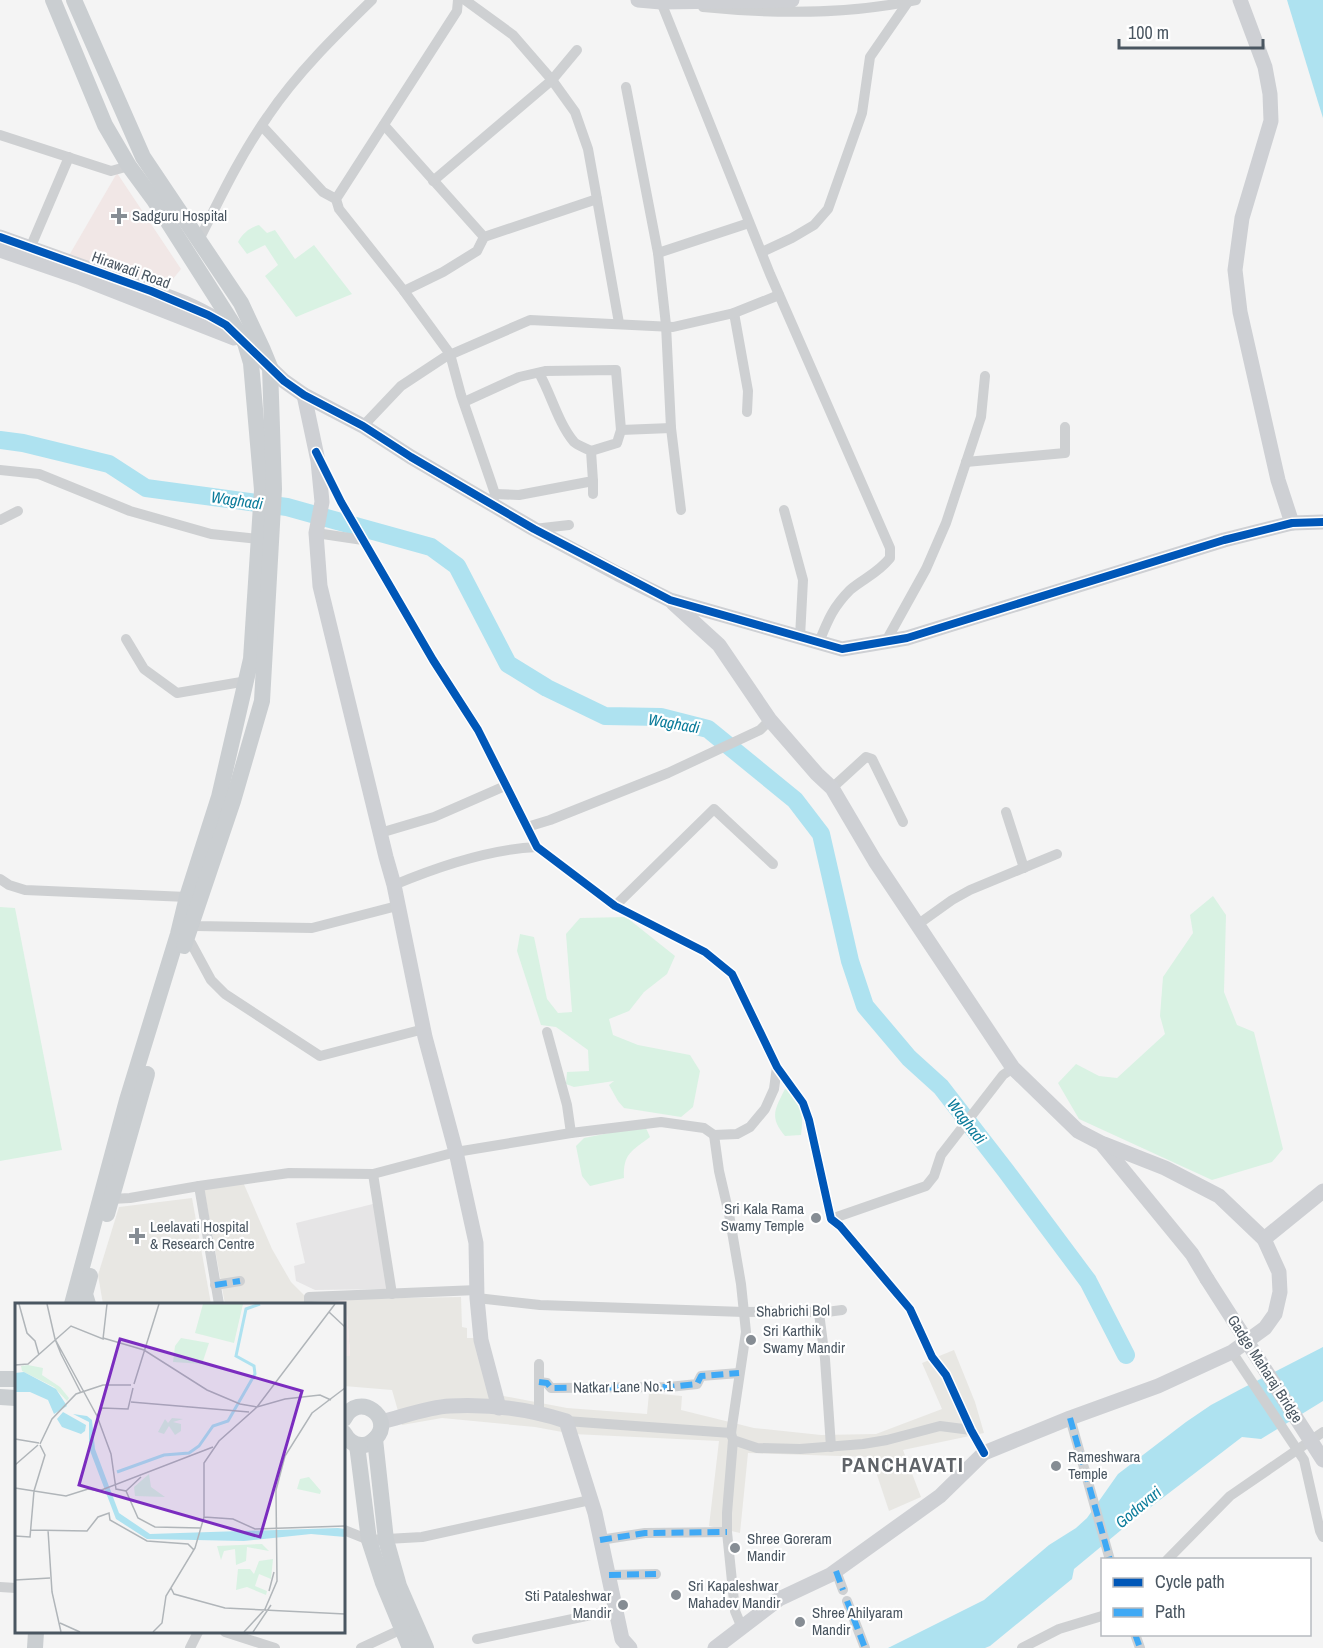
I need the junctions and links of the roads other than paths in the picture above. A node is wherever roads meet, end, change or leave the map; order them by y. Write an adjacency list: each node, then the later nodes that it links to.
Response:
1 (53, 0): 18 (main road)
2 (74, 0): 25 (main road)
3 (372, 0): 15 (street)
4 (458, 0): 14 (street)
5 (465, 0): 12 (street)
6 (638, 0): 10 (street)
7 (792, 0): 10 (street)
8 (1240, 0): 60 (street)
9 (912, 1): 10 (street); 27 (street)
10 (661, 2): 22 (street)
11 (578, 50): 12 (street)
12 (552, 80): 19 (street); 21 (street)
13 (626, 87): 29 (street)
14 (384, 125): 19 (street); 20 (street)
15 (262, 126): 20 (street); 25 (street)
16 (0, 135): 17 (street)
17 (69, 157): 18 (street); 28 (street)
18 (129, 166): 35 (main road)
19 (434, 181): 24 (street)
20 (336, 199): 30 (street)
21 (597, 199): 24 (street); 33 (street)
22 (749, 223): 27 (street); 29 (street)
23 (0, 237): 28 (street, Hirawadi Road)
24 (484, 237): 30 (street)
25 (199, 240): 37 (main road)
26 (0, 249): 28 (street)
27 (762, 252): 31 (street)
28 (28, 253): 35 (street, Hirawadi Road)
29 (658, 253): 34 (street)
30 (404, 291): 36 (street)
31 (779, 295): 32 (street); 69 (street)
32 (734, 314): 34 (street); 42 (street)
33 (619, 324): 34 (street); 36 (street)
34 (666, 326): 45 (street)
35 (245, 343): 37 (street, Hirawadi Road); 52 (main road)
36 (450, 354): 41 (street); 43 (street)
37 (270, 367): 40 (street, Hirawadi Road); 52 (main road)
38 (539, 373): 41 (street); 46 (street); 47 (street)
39 (985, 376): 49 (street)
40 (304, 395): 43 (street, Hirawadi Road); 48 (street)
41 (464, 402): 54 (street)
42 (747, 412)
43 (363, 426): 54 (street, Hirawadi Road)
44 (1065, 427): 49 (street)
45 (671, 428): 46 (street); 55 (street)
46 (621, 430): 47 (street)
47 (591, 451): 51 (street)
48 (316, 452): 64 (street); 65 (street)
49 (966, 462): 70 (street)
50 (0, 470): 63 (street)
51 (593, 481): 53 (street); 54 (street)
52 (268, 490): 63 (main road)
53 (593, 494)
54 (493, 499): 62 (street, Hirawadi Road)
55 (681, 510)
56 (784, 510): 67 (street)
57 (18, 512): 58 (street)
58 (0, 520)
59 (1323, 522): 60 (street)
60 (1292, 523): 70 (street)
61 (569, 525): 62 (street)
62 (534, 529): 66 (street, Hirawadi Road)
63 (263, 533): 71 (main road); 89 (main road)
64 (316, 533): 65 (street); 78 (street)
65 (361, 537): 73 (street)
66 (670, 600): 67 (street); 72 (street)
67 (800, 637): 69 (street)
68 (126, 639): 71 (street)
69 (819, 642): 70 (street)
70 (885, 643)
71 (247, 681): 85 (main road)
72 (765, 725): 74 (street); 77 (street)
73 (506, 786): 77 (street); 78 (street)
74 (832, 788): 76 (street); 88 (street)
75 (1006, 812): 82 (street)
76 (903, 822)
77 (527, 827): 79 (street)
78 (380, 833): 84 (street)
79 (537, 847): 84 (street); 87 (street)
80 (1057, 854): 82 (street)
81 (773, 864): 87 (street)
82 (1024, 868): 88 (street)
83 (3, 884): 85 (street)
84 (394, 885): 86 (street)
85 (187, 897): 89 (main road)
86 (397, 906): 89 (street); 90 (street)
87 (615, 906): 92 (street)
88 (917, 925): 93 (street)
89 (184, 931): 90 (street); 101 (main road); 108 (main road)
90 (424, 1029): 97 (street)
91 (547, 1032): 94 (street)
92 (777, 1068): 95 (street); 102 (street)
93 (1013, 1068): 96 (street); 102 (street)
94 (571, 1133): 95 (street); 97 (street)
95 (714, 1135): 113 (street)
96 (1101, 1143): 103 (street); 138 (street, Gadge Maharaj Bridge, bridge)
97 (456, 1152): 98 (street); 107 (street)
98 (373, 1174): 99 (street); 106 (street)
99 (199, 1186): 101 (street); 105 (street)
100 (1323, 1191): 103 (street)
101 (111, 1199): 109 (main road)
102 (831, 1219): 129 (street)
103 (1264, 1239): 115 (street)
104 (240, 1281): 105 (street)
105 (215, 1285): 110 (street)
106 (392, 1294): 107 (street, Shabrichi Bol); 111 (street, Shabrichi Bol)
107 (477, 1294): 113 (street, Shabrichi Bol); 123 (street)
108 (73, 1303)
109 (87, 1303)
110 (219, 1303)
111 (309, 1303)
112 (842, 1310): 114 (street, Shabrichi Bol)
113 (744, 1312): 114 (street, Shabrichi Bol); 117 (street)
114 (819, 1313): 135 (street)
115 (1232, 1352): 126 (street); 136 (street)
116 (539, 1364): 120 (street)
117 (740, 1373): 120 (street, Natkar Lane No. 1); 132 (street)
118 (0, 1378): 119 (main road)
119 (15, 1379)
120 (539, 1382): 124 (street)
121 (0, 1397): 122 (main road)
122 (15, 1398)
123 (499, 1408): 124 (street); 128 (street)
124 (539, 1412): 127 (street)
125 (345, 1414): 128 (main road)
126 (1070, 1418): 137 (street); 145 (street)
127 (566, 1421): 132 (street); 139 (street)
128 (381, 1422): 133 (main road)
129 (971, 1430): 135 (street); 137 (street)
130 (1323, 1432): 136 (street)
131 (345, 1434): 134 (main road)
132 (732, 1436): 135 (street); 141 (street)
133 (375, 1438): 134 (main road); 143 (main road)
134 (357, 1445): 143 (main road)
135 (831, 1447)
136 (1297, 1450): 142 (street); 146 (street)
137 (984, 1453): 147 (street)
138 (1323, 1460)
139 (590, 1500): 143 (street); 144 (street)
140 (345, 1530): 143 (street)
141 (727, 1532): 144 (street); 156 (street)
142 (1323, 1537)
143 (378, 1540): 157 (main road); 167 (main road)
144 (600, 1540): 149 (street)
145 (1109, 1558)
146 (1169, 1558)
147 (836, 1571): 152 (street); 156 (street)
148 (656, 1574): 149 (street)
149 (609, 1575): 154 (street)
150 (0, 1587): 151 (street)
151 (15, 1588)
152 (843, 1590)
153 (848, 1602): 170 (street)
154 (615, 1610): 161 (street); 168 (street)
155 (1101, 1616): 171 (street)
156 (742, 1628): 169 (street)
157 (402, 1629): 165 (street); 166 (main road)
158 (36, 1633): 162 (main road)
159 (198, 1633): 163 (street)
160 (228, 1633): 164 (street)
161 (477, 1639)
162 (35, 1648)
163 (190, 1648)
164 (275, 1648)
165 (362, 1648)
166 (410, 1648)
167 (426, 1648)
168 (630, 1648)
169 (715, 1648)
170 (865, 1648)
171 (1022, 1648)

